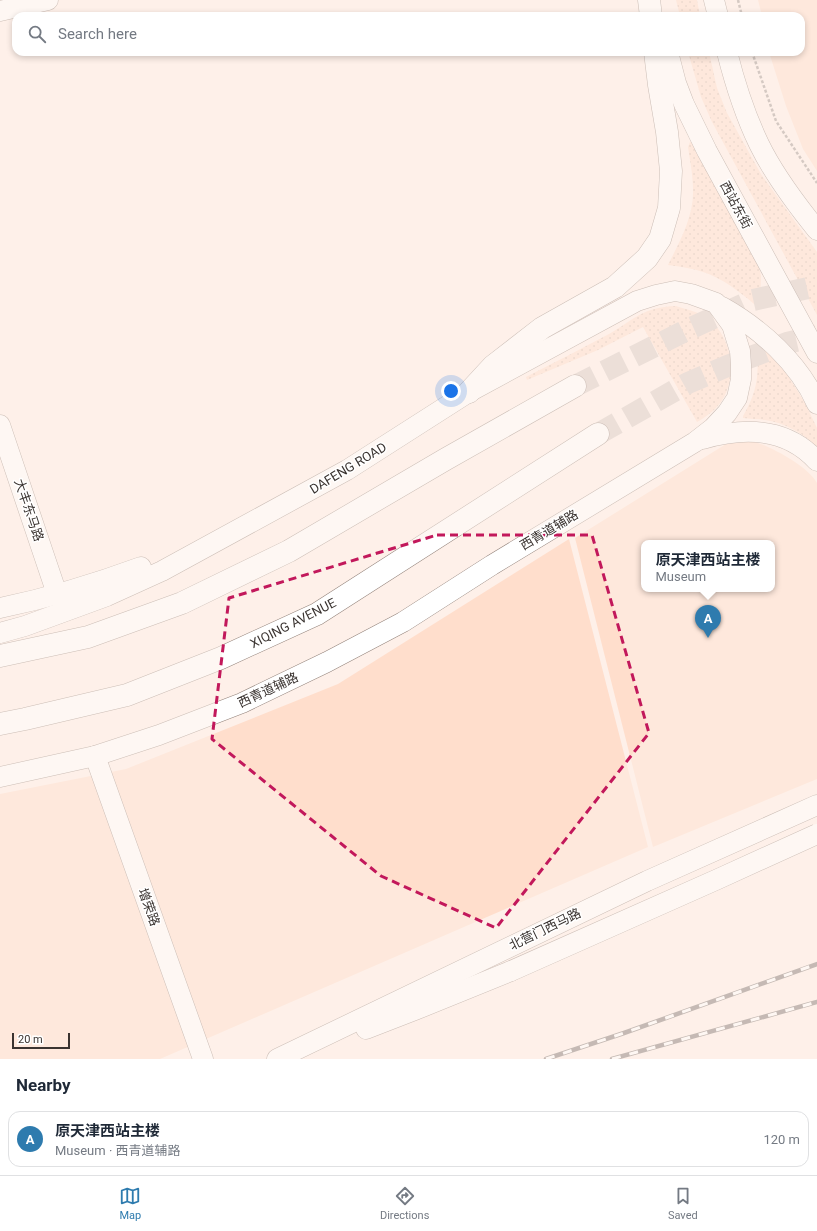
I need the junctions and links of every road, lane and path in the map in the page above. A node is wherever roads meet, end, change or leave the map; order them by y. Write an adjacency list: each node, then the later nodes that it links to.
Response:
1 (48, 0): 6 (street)
2 (649, 0): 7 (main road)
3 (654, 0): 8 (street)
4 (714, 0): 9 (street)
5 (738, 0): 10 (path)
6 (0, 11)
7 (650, 12)
8 (657, 12)
9 (717, 12)
10 (741, 12)
11 (655, 56): 20 (main road)
12 (669, 56): 18 (street, 西站东街)
13 (728, 56): 16 (street)
14 (753, 56): 15 (path)
15 (817, 184)
16 (817, 230)
17 (716, 303): 20 (street); 21 (street); 24 (street, 西青道辅路)
18 (817, 353)
19 (575, 386): 30 (main road)
20 (470, 392): 26 (street, DAFENG ROAD)
21 (817, 404)
22 (0, 425): 27 (street, 大丰东马路)
23 (598, 434): 31 (main road, XIQING AVENUE)
24 (695, 442): 25 (street); 32 (street, 西青道辅路)
25 (817, 461)
26 (224, 537): 27 (street); 29 (street)
27 (58, 594): 28 (street)
28 (0, 608)
29 (0, 633)
30 (0, 656)
31 (0, 724)
32 (95, 756): 33 (street, 西青道辅路); 36 (street, 增荣路)
33 (0, 777)
34 (817, 805): 37 (street, 北营门西马路)
35 (817, 834): 38 (street, bridge)
36 (203, 1059)
37 (276, 1059)
38 (283, 1059)

